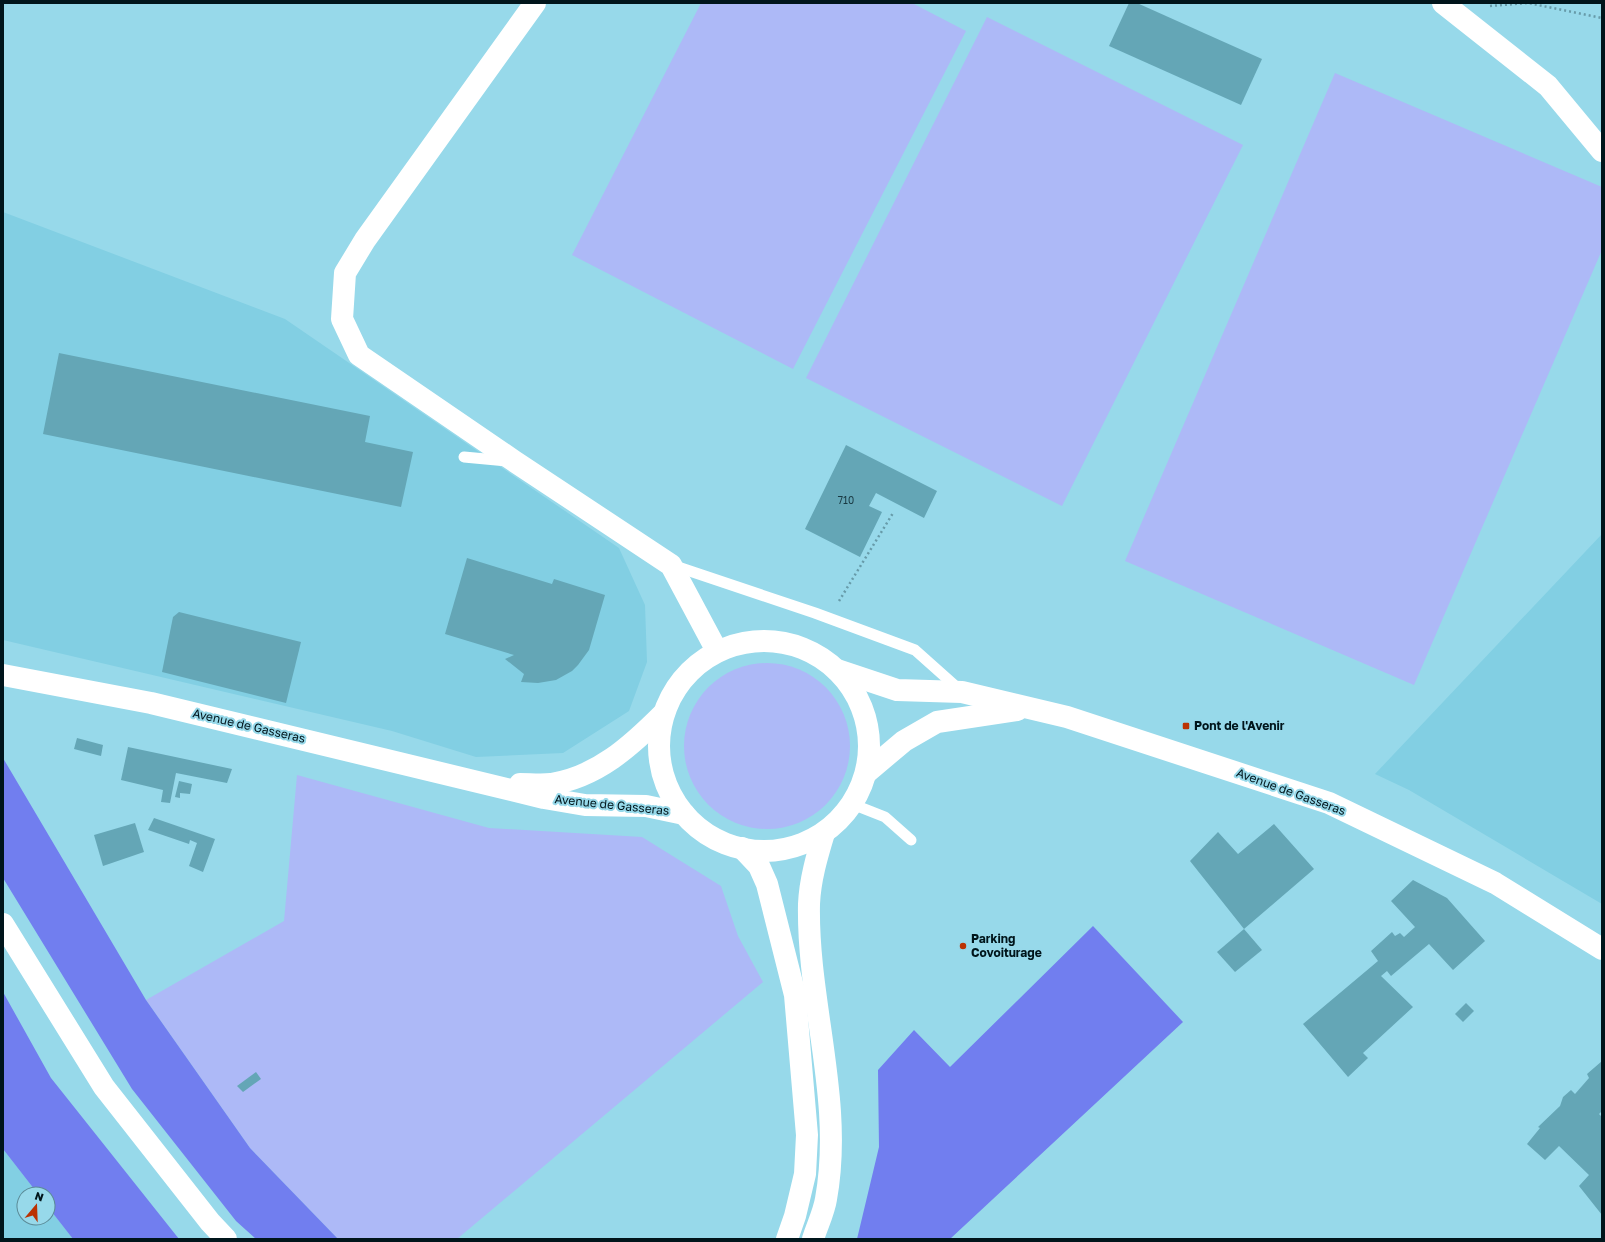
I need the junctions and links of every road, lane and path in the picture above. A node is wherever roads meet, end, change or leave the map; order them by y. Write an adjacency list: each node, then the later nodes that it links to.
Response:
1 (535, 3): 6 (main road)
2 (1447, 6): 3 (path); 4 (main road)
3 (1602, 18)
4 (1602, 151)
5 (464, 457): 6 (lane)
6 (514, 461): 8 (main road)
7 (893, 513): 9 (path)
8 (671, 565): 9 (lane); 10 (main road)
9 (815, 613): 13 (lane)
10 (718, 651): 11 (main road); 15 (main road)
11 (837, 670): 13 (main road, Avenue de Gasseras); 16 (main road)
12 (3, 675): 17 (main road, Avenue de Gasseras)
13 (962, 692): 14 (main road, Avenue de Gasseras)
14 (1026, 708): 16 (main road, Avenue de Gasseras); 24 (main road, Avenue de Gasseras)
15 (663, 714): 17 (main road, Avenue de Gasseras); 19 (main road)
16 (866, 773): 18 (main road)
17 (493, 785): 19 (main road, Avenue de Gasseras)
18 (852, 804): 20 (main road); 21 (lane)
19 (684, 814): 22 (main road)
20 (824, 833): 22 (main road); 27 (main road)
21 (911, 840)
22 (742, 848): 26 (main road)
23 (3, 924): 25 (main road)
24 (1602, 949)
25 (226, 1239)
26 (787, 1239)
27 (813, 1239)

